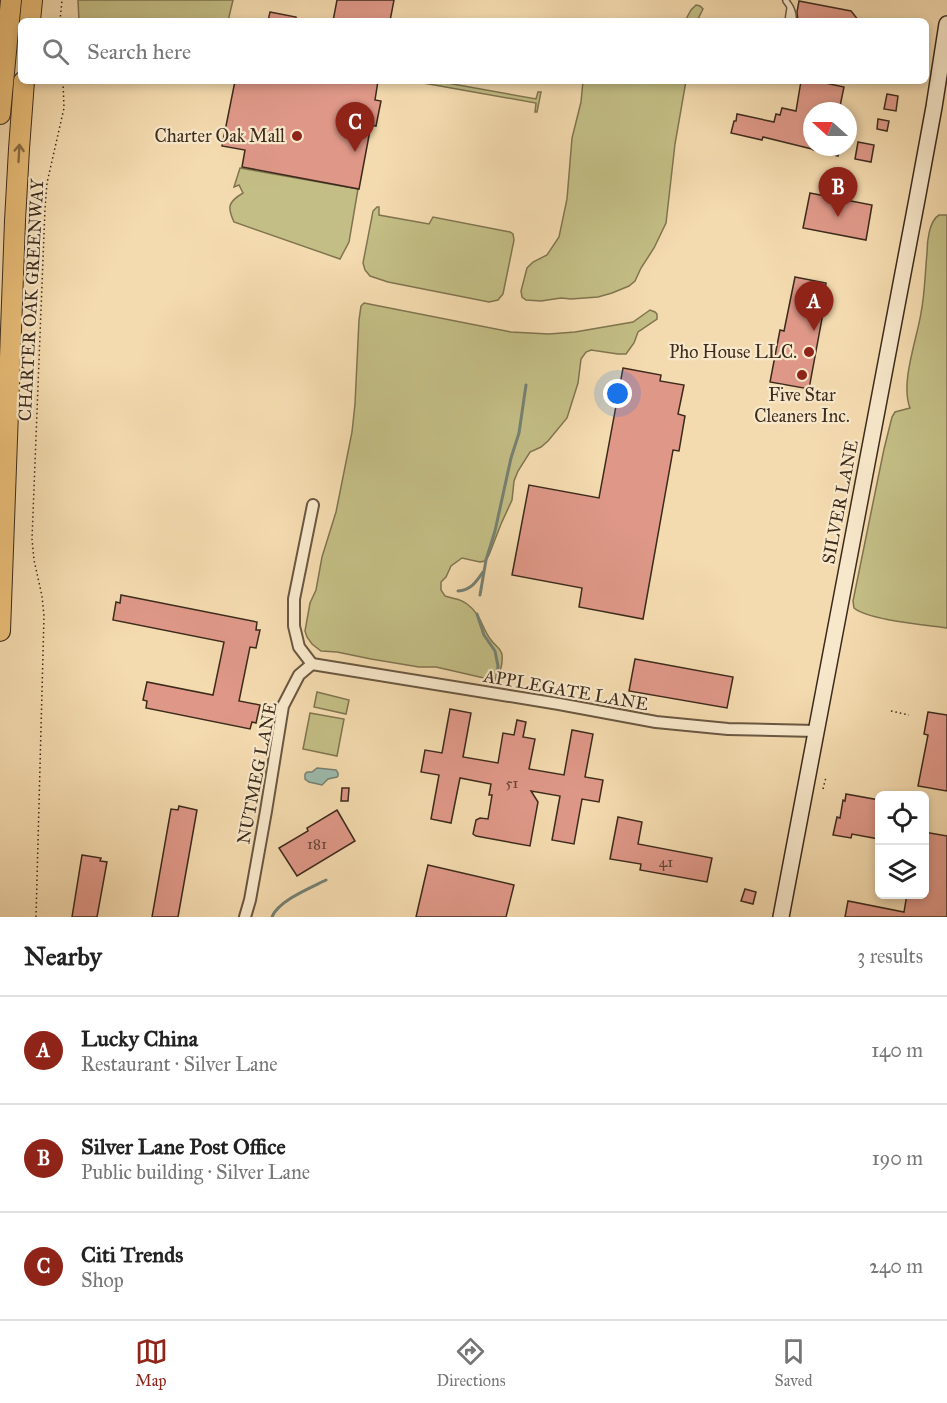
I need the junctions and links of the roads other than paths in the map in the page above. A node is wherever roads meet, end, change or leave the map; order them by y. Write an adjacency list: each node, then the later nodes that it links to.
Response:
1 (11, 0): 10 (highway)
2 (32, 0): 5 (highway)
3 (786, 1): 4 (lane)
4 (790, 6): 6 (lane); 7 (lane)
5 (30, 18)
6 (788, 18)
7 (794, 18)
8 (947, 24): 14 (main road, SILVER LANE)
9 (24, 84): 12 (highway, one-way to 9)
10 (0, 114)
11 (313, 505): 13 (street)
12 (0, 631)
13 (312, 664): 14 (street, APPLEGATE LANE); 15 (street, NUTMEG LANE)
14 (816, 731): 16 (main road, SILVER LANE)
15 (245, 917)
16 (781, 917)

